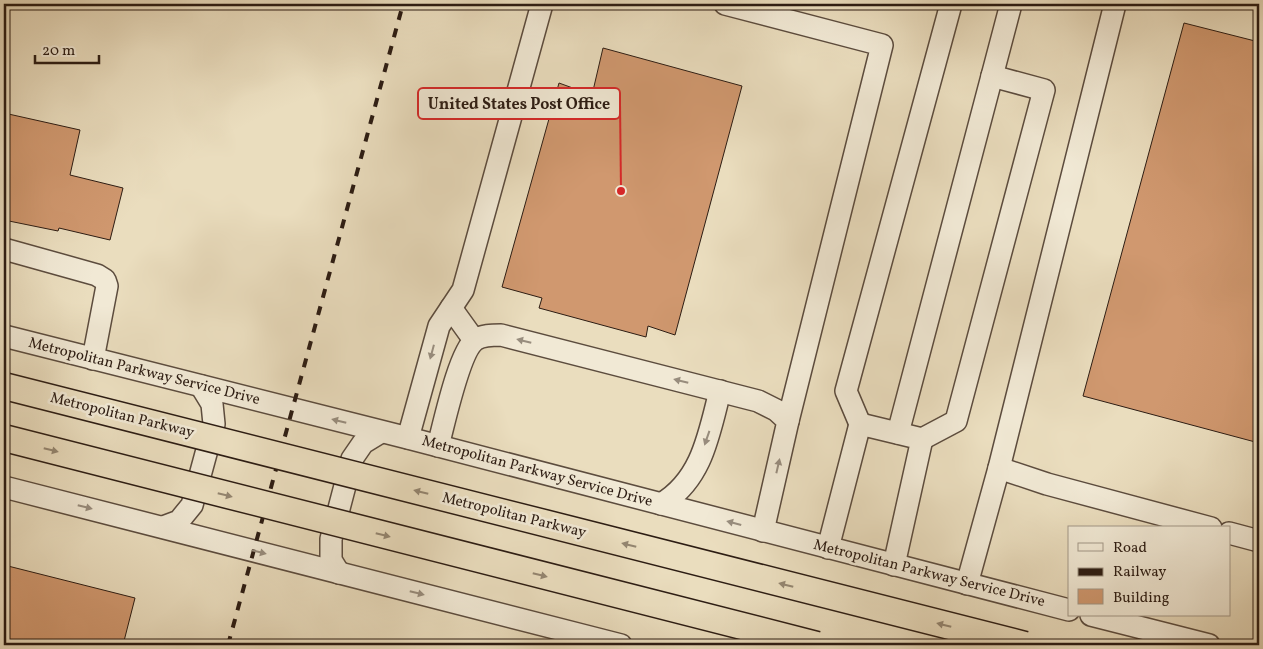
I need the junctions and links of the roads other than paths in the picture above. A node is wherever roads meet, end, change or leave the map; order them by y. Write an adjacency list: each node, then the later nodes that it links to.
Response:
1 (542, 4): 8 (street)
2 (725, 4): 15 (street)
3 (951, 4): 16 (street)
4 (1011, 4): 6 (street)
5 (1115, 4): 23 (street)
6 (992, 76): 18 (street); 21 (street)
7 (4, 249): 11 (street)
8 (451, 308): 10 (street); 20 (street, one-way to 20)
9 (4, 336): 11 (street, Metropolitan Parkway Service Drive)
10 (474, 340): 14 (street, one-way to 10); 22 (street)
11 (93, 359): 13 (street, Metropolitan Parkway Service Drive)
12 (4, 386): 39 (main road, Metropolitan Parkway, one-way to 12, bridge)
13 (201, 386): 17 (street, Metropolitan Parkway Service Drive, one-way to 13); 27 (street)
14 (720, 391): 15 (street); 25 (street, one-way to 25)
15 (788, 421): 28 (street, one-way to 15)
16 (860, 424): 18 (street); 31 (street)
17 (381, 432): 20 (street, Metropolitan Parkway Service Drive); 33 (street)
18 (898, 433): 21 (street)
19 (4, 438): 38 (main road, one-way to 38, bridge)
20 (408, 438): 22 (street, Metropolitan Parkway Service Drive)
21 (922, 439): 32 (street)
22 (438, 446): 25 (street, Metropolitan Parkway Service Drive)
23 (999, 468): 26 (street); 34 (street)
24 (4, 487): 27 (street, one-way to 27)
25 (662, 504): 28 (street, Metropolitan Parkway Service Drive, one-way to 25)
26 (1204, 526)
27 (164, 527): 33 (street, one-way to 33)
28 (763, 531): 31 (street, Metropolitan Parkway Service Drive)
29 (1230, 532): 30 (street)
30 (1259, 541)
31 (828, 548): 32 (street, Metropolitan Parkway Service Drive)
32 (894, 565): 34 (street, Metropolitan Parkway Service Drive)
33 (339, 573): 37 (street, one-way to 37)
34 (968, 584): 35 (street, Metropolitan Parkway Service Drive)
35 (1068, 610)
36 (1095, 616): 40 (street)
37 (621, 645)
38 (817, 645)
39 (1025, 645)
40 (1209, 645)

